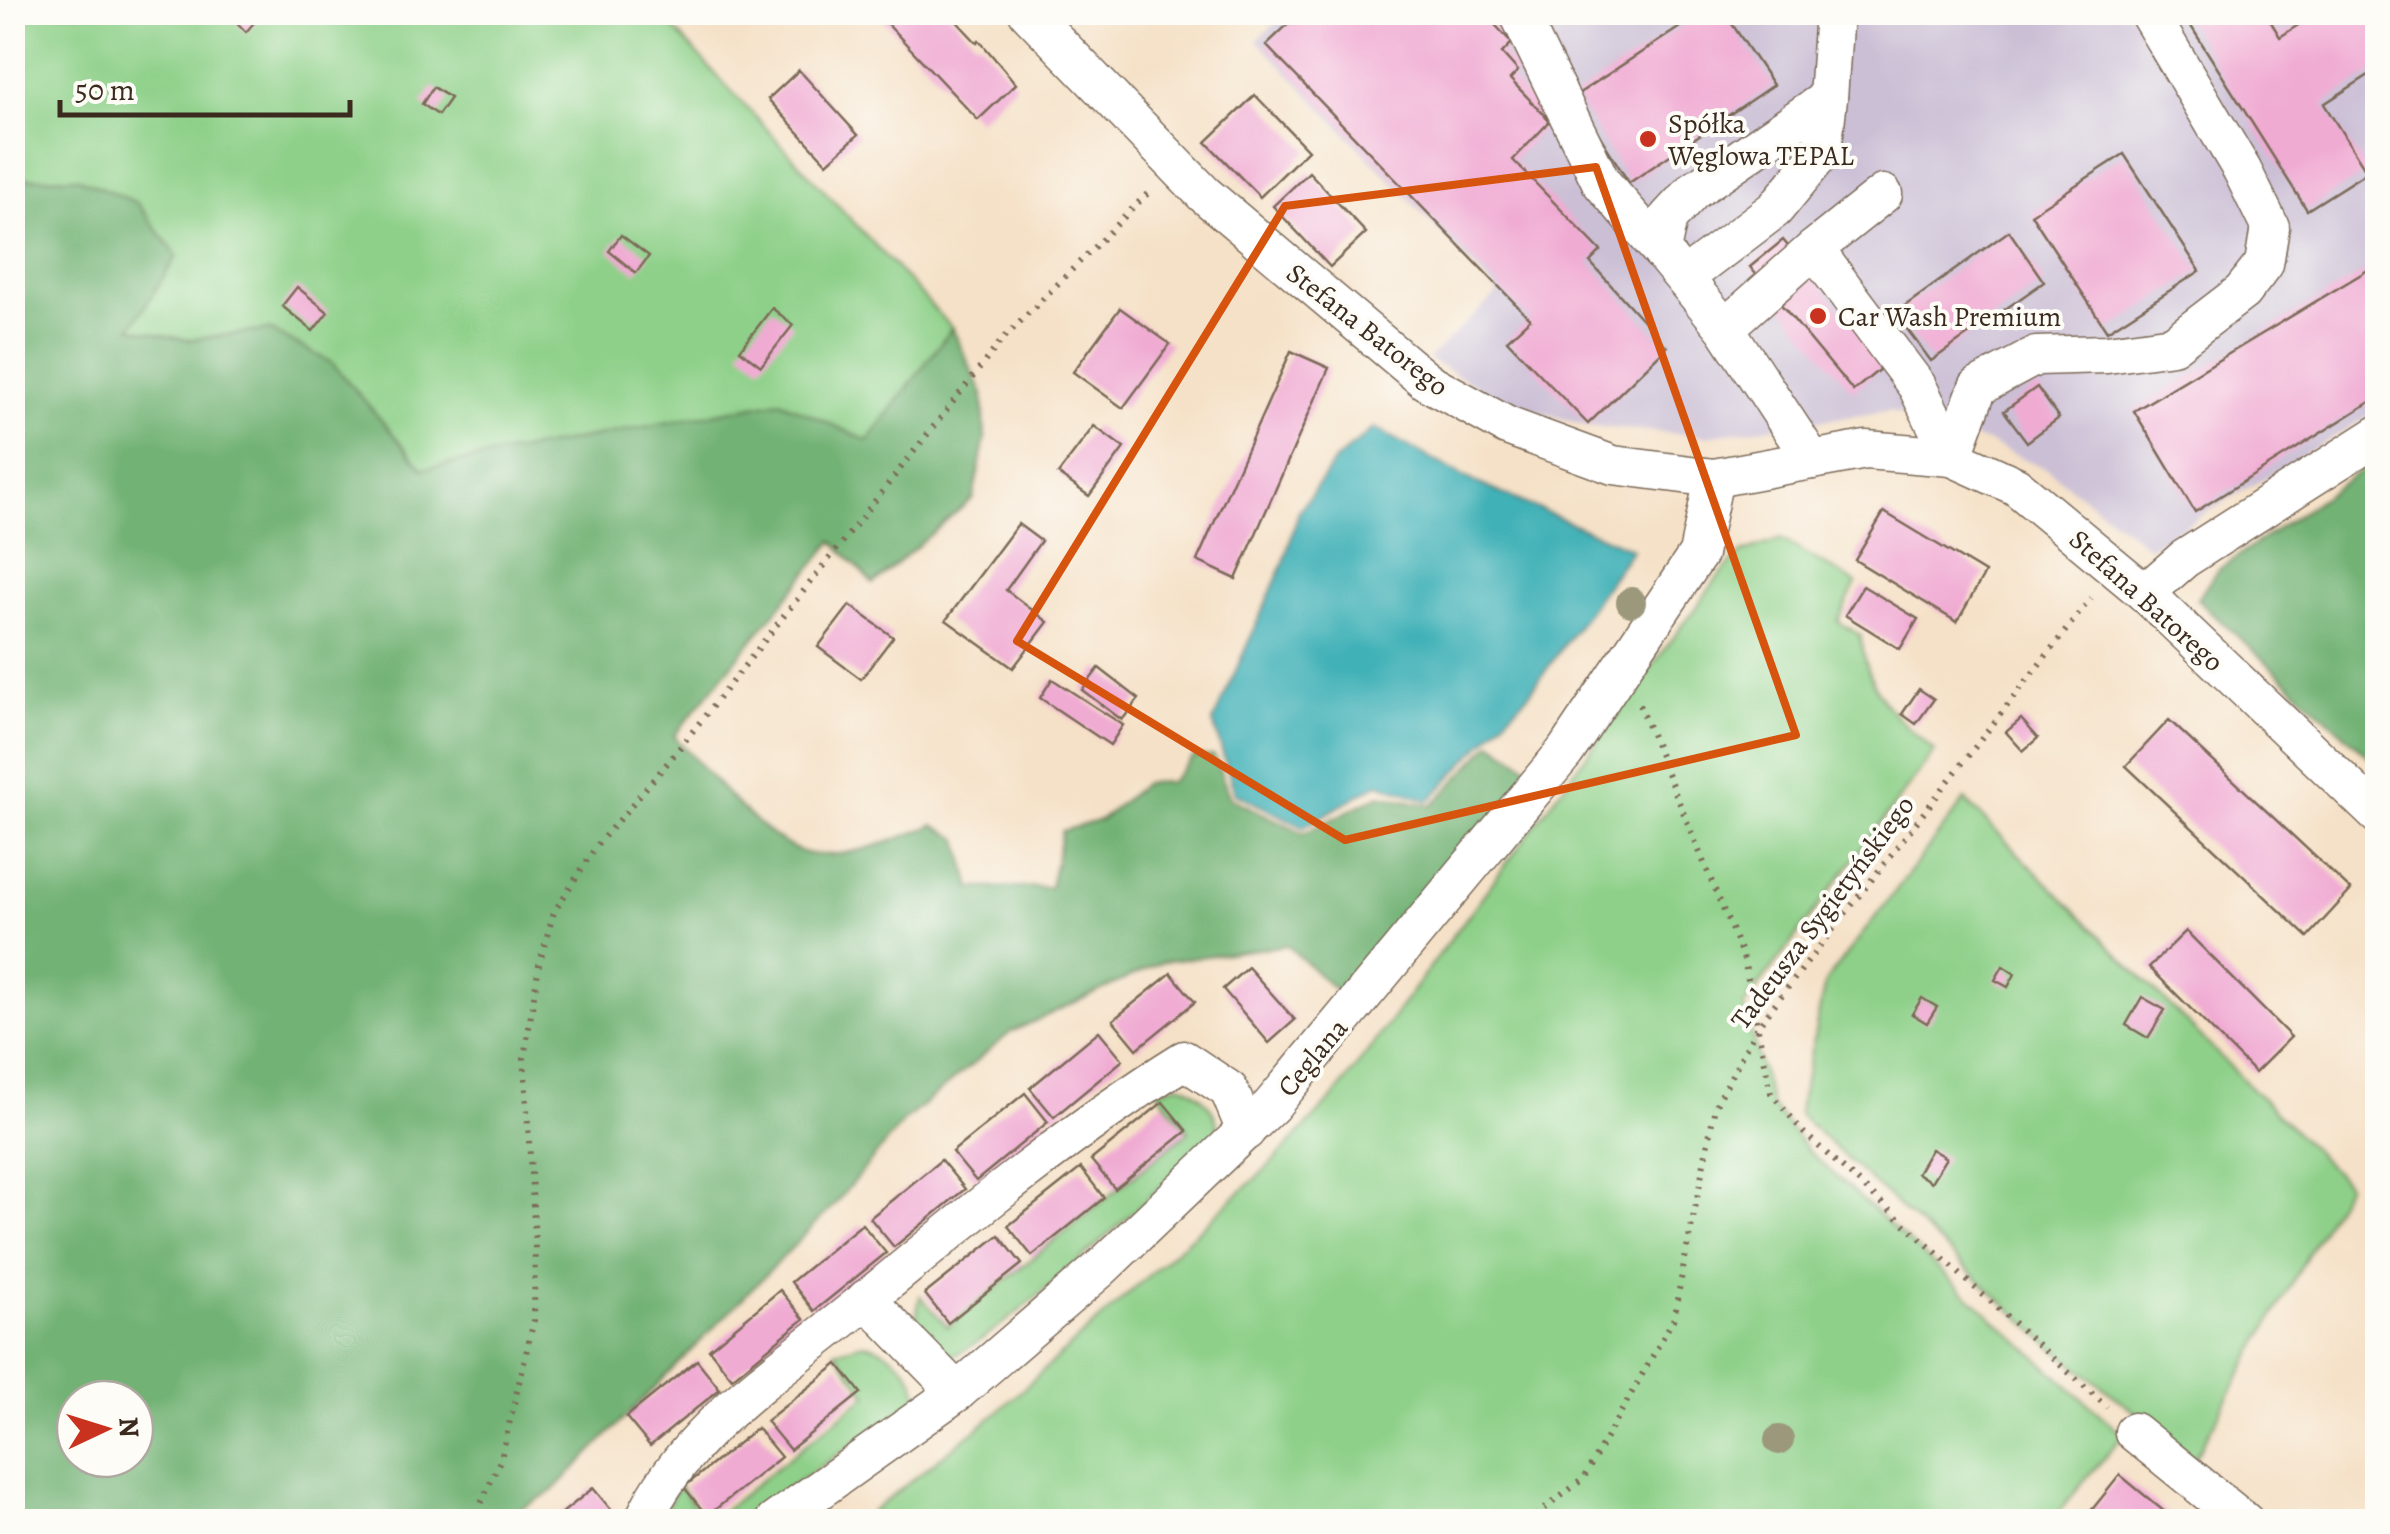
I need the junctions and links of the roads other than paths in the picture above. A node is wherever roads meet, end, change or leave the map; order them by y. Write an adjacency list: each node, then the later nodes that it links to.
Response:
1 (1028, 12): 13 (street, Stefana Batorego)
2 (1518, 12): 8 (street)
3 (1834, 12): 5 (street)
4 (2148, 12): 11 (street)
5 (1828, 98): 8 (street); 8 (street)
6 (1883, 194): 7 (street)
7 (1814, 249): 9 (street); 11 (street)
8 (1672, 265): 9 (street)
9 (1725, 328): 12 (street)
10 (2378, 435): 14 (street)
11 (1952, 457): 12 (street, Stefana Batorego); 14 (street, Stefana Batorego)
12 (1812, 460): 13 (street, Stefana Batorego)
13 (1714, 478): 16 (street, Ceglana)
14 (2144, 593): 15 (street, Stefana Batorego)
15 (2378, 815)
16 (1246, 1131): 17 (street); 18 (street, Ceglana)
17 (866, 1300): 18 (street); 20 (street)
18 (957, 1392): 21 (street, Ceglana)
19 (2134, 1432): 22 (street)
20 (643, 1522)
21 (774, 1522)
22 (2245, 1522)

